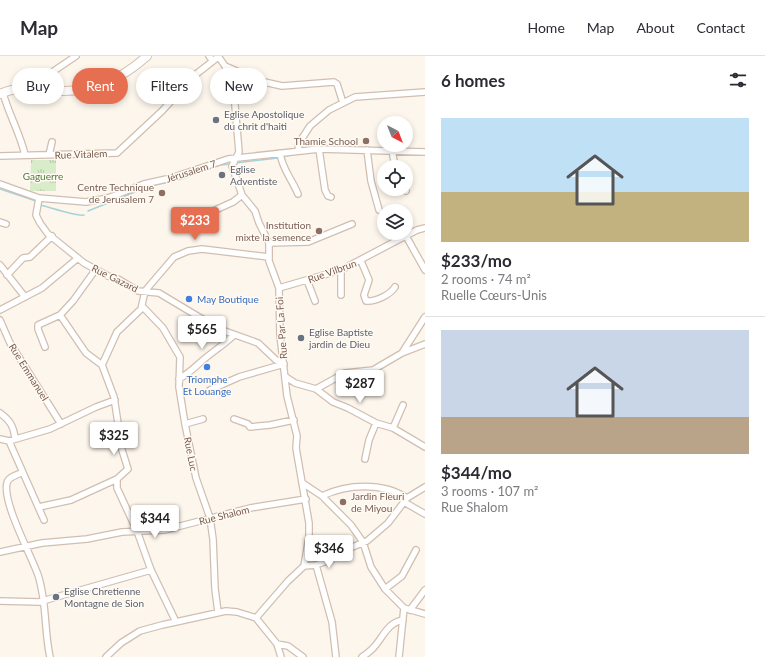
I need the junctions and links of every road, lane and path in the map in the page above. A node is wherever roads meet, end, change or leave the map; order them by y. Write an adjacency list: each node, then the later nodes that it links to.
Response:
1 (76, 56): 5 (street)
2 (147, 56): 7 (street)
3 (215, 58): 4 (street, Rue Par La Foi); 20 (street, Rue Vitalem)
4 (225, 66): 10 (street); 22 (street, Rue Par La Foi)
5 (58, 68)
6 (12, 90): 9 (street)
7 (64, 91)
8 (425, 92): 10 (street)
9 (1, 93): 19 (street)
10 (344, 103): 15 (street)
11 (52, 142): 20 (street)
12 (319, 149): 13 (street, Jérusalem 7); 15 (street, Jérusalem 7); 26 (street)
13 (367, 150): 14 (street, Jérusalem 7); 28 (street)
14 (377, 150)
15 (298, 151): 18 (street, Jérusalem 7)
16 (413, 151): 17 (street, Jérusalem 7)
17 (425, 152)
18 (280, 153): 22 (street, Jérusalem 7); 24 (street)
19 (25, 155): 20 (street, Rue Vitalem); 21 (street, Rue Vitalem)
20 (48, 155)
21 (0, 156)
22 (237, 158): 25 (street, Rue Par La Foi); 27 (street, Jérusalem 7)
23 (0, 184): 27 (street)
24 (298, 194)
25 (242, 195): 29 (street); 38 (street, Rue Par La Foi)
26 (330, 197)
27 (39, 198): 35 (street, Rue Gazard)
28 (377, 204)
29 (191, 221)
30 (0, 222): 31 (street)
31 (6, 224)
32 (352, 224): 38 (street)
33 (425, 228): 34 (street, Rue Vilbrun)
34 (413, 232)
35 (52, 236): 40 (street, Rue Gazard); 46 (street)
36 (399, 240): 41 (street, Rue Vilbrun)
37 (408, 240): 45 (street)
38 (269, 243): 39 (street, Rue Par La Foi)
39 (269, 257): 49 (street, Rue Par La Foi); 50 (street)
40 (78, 258): 43 (street, Rue Gazard); 52 (street)
41 (361, 261): 44 (street, Rue Vilbrun); 48 (street)
42 (0, 265): 46 (street)
43 (96, 269): 50 (street, Rue Gazard); 56 (street)
44 (341, 270): 47 (street, Rue Vilbrun); 51 (street)
45 (425, 270)
46 (7, 275): 52 (street)
47 (307, 280): 49 (street, Rue Vilbrun); 53 (street)
48 (395, 287)
49 (279, 288): 63 (street, Rue Par La Foi)
50 (145, 291): 54 (street); 59 (street, Rue Gazard)
51 (342, 295)
52 (26, 297): 55 (street)
53 (315, 301)
54 (142, 306): 64 (street); 66 (street, Rue Luc)
55 (0, 310)
56 (60, 316): 61 (street); 64 (street)
57 (425, 317): 62 (street)
58 (0, 320): 76 (street, Rue Emmanuel)
59 (234, 335): 63 (street, Rue Gazard); 66 (street)
60 (425, 344): 62 (street)
61 (45, 347)
62 (402, 353): 67 (street)
63 (284, 364): 65 (street, Rue Par La Foi); 68 (street)
64 (102, 365): 69 (street)
65 (286, 377): 67 (street); 74 (street, Rue Par La Foi)
66 (179, 379): 77 (street, Rue Luc)
67 (316, 389): 75 (street)
68 (210, 390)
69 (115, 400): 76 (street); 84 (street)
70 (403, 405): 78 (street)
71 (0, 413): 80 (street)
72 (203, 419): 77 (street)
73 (234, 420): 74 (street)
74 (294, 420): 85 (street, Rue Par La Foi)
75 (376, 423): 78 (street); 82 (street)
76 (62, 424): 80 (street)
77 (185, 424): 92 (street, Rue Luc)
78 (393, 428): 81 (street)
79 (0, 439): 80 (street)
80 (12, 440): 83 (street)
81 (425, 447)
82 (364, 459)
83 (21, 473): 90 (street); 96 (street)
84 (117, 479): 90 (street); 94 (street)
85 (304, 484): 87 (street); 88 (street, Rue Par La Foi)
86 (425, 487): 89 (street)
87 (322, 496): 89 (street); 95 (street)
88 (306, 500): 92 (street, Rue Shalom); 100 (street, Rue Par La Foi)
89 (405, 500): 91 (street); 95 (street)
90 (39, 507): 93 (street)
91 (425, 514)
92 (210, 518): 94 (street, Rue Shalom); 108 (street, Rue Luc)
93 (44, 520)
94 (137, 531): 96 (street, Rue Shalom); 101 (street)
95 (363, 542): 99 (street); 102 (street)
96 (24, 547): 98 (street, Rue Shalom); 104 (street)
97 (416, 550): 102 (street)
98 (0, 552)
99 (316, 564): 100 (street); 118 (street)
100 (304, 566): 110 (street)
101 (151, 570): 104 (street); 112 (street)
102 (385, 589): 106 (street)
103 (425, 590): 107 (street)
104 (44, 600): 105 (street); 114 (street)
105 (0, 601)
106 (404, 608): 107 (street); 111 (street)
107 (410, 610): 109 (street)
108 (218, 612): 110 (street); 112 (street)
109 (425, 614)
110 (256, 618): 113 (street)
111 (404, 620): 119 (street); 120 (street)
112 (176, 622): 115 (street)
113 (277, 644): 116 (street); 117 (street)
114 (50, 657)
115 (106, 657)
116 (281, 657)
117 (303, 657)
118 (336, 657)
119 (362, 657)
120 (399, 657)

